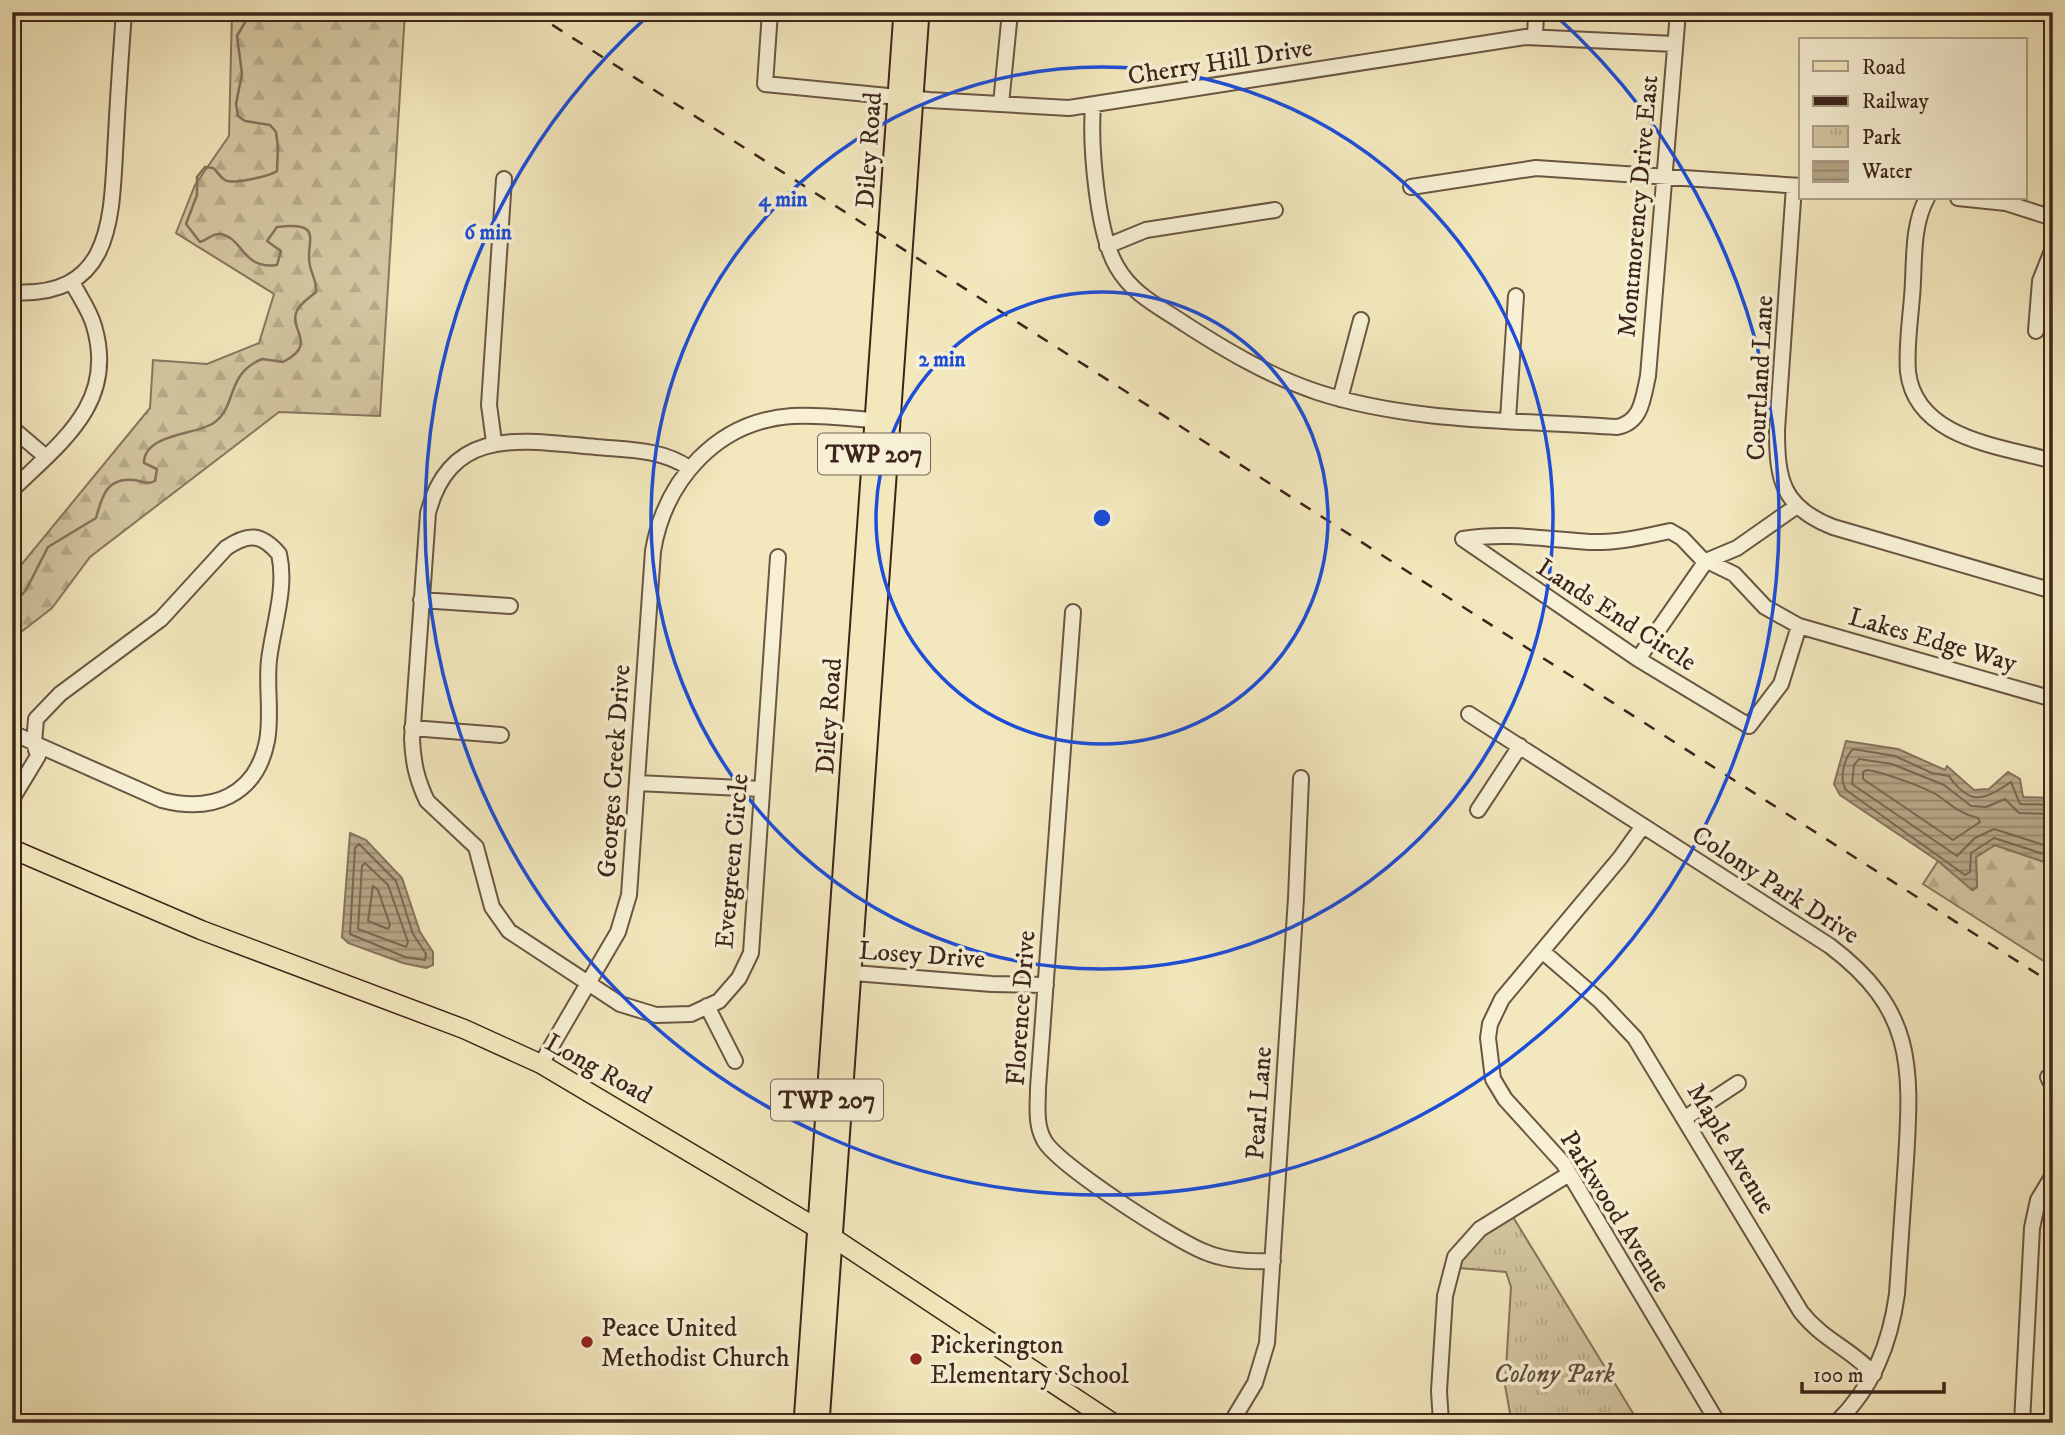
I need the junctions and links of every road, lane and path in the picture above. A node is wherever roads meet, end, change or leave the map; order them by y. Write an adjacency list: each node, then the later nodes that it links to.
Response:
1 (124, 12): 23 (street)
2 (770, 12): 10 (street, Cherry Hill Drive)
3 (904, 12): 10 (highway, Diley Road / TWP 207)
4 (919, 12): 10 (highway, Diley Road / TWP 207)
5 (1010, 12): 11 (street)
6 (1536, 12): 8 (street)
7 (1678, 12): 9 (street, Montmorency Drive East)
8 (1535, 37): 9 (street, Cherry Hill Drive); 12 (street, Cherry Hill Drive)
9 (1675, 44): 13 (street, Montmorency Drive East)
10 (906, 96): 11 (street, Cherry Hill Drive); 30 (highway, Diley Road / TWP 207)
11 (1001, 104): 12 (street, Cherry Hill Drive)
12 (1093, 106): 21 (street)
13 (1664, 175): 15 (street); 16 (street); 29 (street, Montmorency Drive East)
14 (504, 179): 32 (street)
15 (1797, 186): 37 (street, Courtland Lane)
16 (1411, 187)
17 (1926, 200): 34 (street)
18 (1977, 200): 20 (street)
19 (1275, 210): 21 (street)
20 (2053, 218)
21 (1107, 246): 28 (street)
22 (2053, 247): 27 (street)
23 (72, 282): 24 (street); 33 (street)
24 (12, 292)
25 (1516, 296): 29 (street)
26 (1360, 320): 28 (street)
27 (2036, 331)
28 (1340, 399): 29 (street)
29 (1508, 419)
30 (883, 421): 35 (street); 62 (highway, Diley Road / TWP 207)
31 (12, 428): 33 (street)
32 (494, 442): 35 (street, Evergreen Circle); 42 (street, Evergreen Circle)
33 (46, 457): 36 (street)
34 (2053, 461)
35 (689, 468): 55 (street, Georges Creek Drive)
36 (12, 490)
37 (1797, 506): 40 (street); 41 (street)
38 (1463, 539): 40 (street, Lakes Edge Way); 46 (street, Lands End Circle)
39 (778, 557): 56 (street, Evergreen Circle)
40 (1706, 561): 45 (street, Lakes Edge Way); 46 (street)
41 (2053, 591)
42 (421, 600): 43 (street); 49 (street, Evergreen Circle)
43 (510, 606)
44 (1073, 612): 64 (street, Florence Drive)
45 (1800, 626): 46 (street, Lands End Circle); 47 (street, Lakes Edge Way)
46 (1638, 659)
47 (2053, 699)
48 (1469, 714): 53 (street, Colony Park Drive)
49 (412, 728): 51 (street); 63 (street, Evergreen Circle)
50 (12, 733): 52 (street)
51 (501, 735)
52 (34, 743): 52 (street); 57 (street)
53 (1520, 746): 58 (street); 59 (street, Colony Park Drive)
54 (1301, 778): 73 (street, Pearl Lane)
55 (637, 783): 56 (street); 63 (street, Georges Creek Drive)
56 (762, 789): 65 (street, Evergreen Circle)
57 (12, 799)
58 (1478, 810)
59 (1643, 826): 61 (street, Parkwood Avenue); 74 (street, Colony Park Drive)
60 (12, 849): 67 (main road, Long Road)
61 (1542, 951): 69 (street, Maple Avenue); 70 (street, Parkwood Avenue)
62 (844, 973): 64 (street, Losey Drive); 72 (highway, Diley Road / TWP 207)
63 (590, 983): 65 (street, Evergreen Circle); 67 (street, Georges Creek Drive)
64 (1046, 985): 73 (street, Florence Drive)
65 (707, 1006): 66 (street)
66 (735, 1061)
67 (541, 1065): 72 (main road, Long Road)
68 (1738, 1083): 69 (street)
69 (1685, 1118): 74 (street, Maple Avenue)
70 (1569, 1174): 79 (street); 80 (street, Parkwood Avenue)
71 (2053, 1175): 82 (street)
72 (825, 1233): 75 (highway, Diley Road / TWP 207); 76 (highway, Diley Road / TWP 207); 77 (main road, Long Road)
73 (1273, 1262): 78 (street, Pearl Lane)
74 (1874, 1374): 81 (street, Colony Park Drive)
75 (804, 1423)
76 (819, 1423)
77 (1113, 1423)
78 (1231, 1423)
79 (1441, 1423)
80 (1718, 1423)
81 (1836, 1423)
82 (2022, 1423)

